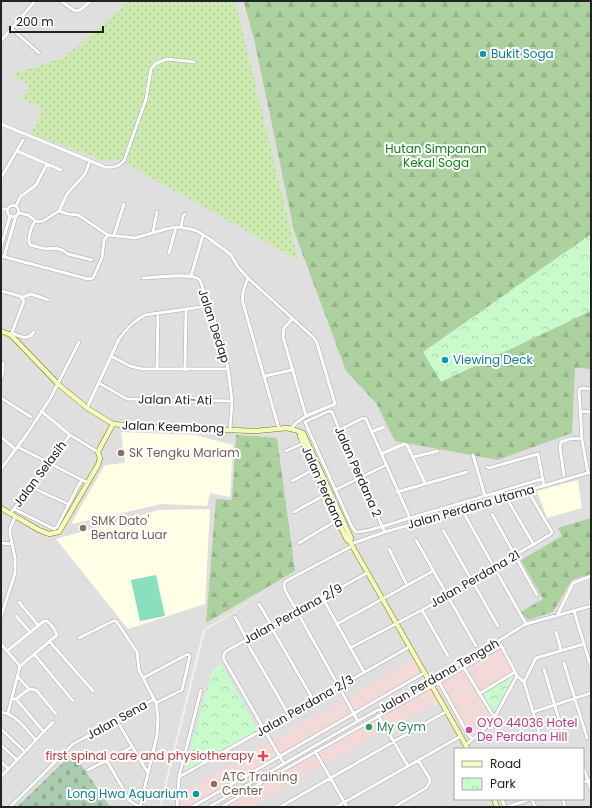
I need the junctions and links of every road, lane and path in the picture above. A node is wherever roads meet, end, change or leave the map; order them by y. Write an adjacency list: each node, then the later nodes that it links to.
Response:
1 (36, 1): 4 (street)
2 (62, 1): 3 (street)
3 (91, 1)
4 (12, 29): 5 (street); 6 (street)
5 (1, 41)
6 (39, 54)
7 (194, 62): 11 (street)
8 (1, 124): 11 (street)
9 (23, 140): 10 (street)
10 (18, 151): 12 (street); 14 (street)
11 (90, 161): 19 (street)
12 (47, 164): 13 (street); 16 (street)
13 (61, 170)
14 (1, 178)
15 (124, 204): 31 (street)
16 (16, 206): 18 (street); 21 (street)
17 (1, 208): 18 (street)
18 (8, 209): 23 (street)
19 (59, 211): 25 (street); 30 (street)
20 (157, 212): 28 (street)
21 (19, 213): 24 (street); 25 (street)
22 (185, 214): 27 (street)
23 (10, 216): 24 (street); 32 (street)
24 (16, 216): 34 (street)
25 (35, 221): 35 (street)
26 (176, 227): 27 (street); 28 (street); 33 (street)
27 (181, 228): 29 (street)
28 (153, 232): 31 (street)
29 (203, 234): 36 (street); 38 (street)
30 (108, 235): 31 (street); 34 (street)
31 (114, 235)
32 (1, 247)
33 (169, 253)
34 (3, 256)
35 (92, 260)
36 (191, 276): 37 (street, Jalan Dedap); 42 (street, Jalan Dedap)
37 (143, 278)
38 (248, 278): 45 (street); 56 (street)
39 (1, 291): 40 (street)
40 (22, 297): 41 (street); 48 (street)
41 (48, 300)
42 (208, 306): 43 (street); 53 (street, Jalan Dedap)
43 (186, 310): 44 (street); 54 (street)
44 (158, 313): 50 (street); 52 (street)
45 (292, 319): 55 (street); 67 (street)
46 (1, 331): 48 (street)
47 (34, 332): 48 (street)
48 (12, 334): 59 (street, Jalan Keembong)
49 (79, 342): 59 (street)
50 (111, 356): 52 (street); 58 (street)
51 (3, 363): 57 (street)
52 (157, 369): 54 (street)
53 (228, 369): 54 (street); 62 (street, Jalan Dedap)
54 (185, 370)
55 (292, 370): 56 (street); 67 (street)
56 (265, 376): 72 (street)
57 (1, 379)
58 (99, 382): 62 (street, Jalan Ati-Ati); 63 (street)
59 (58, 384): 63 (street, Jalan Keembong); 64 (street)
60 (591, 389): 65 (street)
61 (1, 398): 68 (street)
62 (232, 401): 71 (street, Jalan Dedap)
63 (87, 408): 69 (street, Jalan Keembong)
64 (41, 411): 77 (street); 81 (street)
65 (580, 411): 66 (street); 79 (street)
66 (591, 412)
67 (306, 416): 73 (street)
68 (31, 417)
69 (113, 424): 71 (street, Jalan Keembong); 84 (street)
70 (384, 427): 75 (street)
71 (230, 429): 72 (street, Jalan Keembong)
72 (279, 429): 73 (street, Jalan Keembong)
73 (291, 429): 76 (street, Jalan Keembong)
74 (339, 430): 75 (street); 96 (street, Jalan Perdana 2); 105 (street, Jalan Perdana 2)
75 (371, 432): 85 (street)
76 (300, 433): 80 (street, Jalan Perdana)
77 (70, 435): 84 (street); 88 (street, Jalan Selasih)
78 (1, 437): 81 (street)
79 (582, 438): 94 (street); 95 (street)
80 (305, 442): 82 (street); 91 (street, Jalan Perdana)
81 (16, 448): 88 (street); 92 (street)
82 (286, 451)
83 (438, 451): 87 (street)
84 (98, 452): 100 (street)
85 (381, 454): 87 (street); 89 (street)
86 (473, 455): 107 (street)
87 (413, 457): 101 (street)
88 (49, 464): 98 (street); 103 (street, Jalan Selasih)
89 (386, 465): 96 (street); 106 (street)
90 (486, 467): 97 (street)
91 (316, 468): 99 (street); 105 (street, Jalan Perdana)
92 (1, 469)
93 (467, 472): 101 (street)
94 (589, 473): 102 (street, Jalan Perdana Utama)
95 (564, 476)
96 (360, 477): 105 (street); 119 (street, Jalan Perdana 2)
97 (542, 479): 102 (street); 107 (street)
98 (82, 480): 100 (street); 109 (street)
99 (292, 481)
100 (88, 483): 116 (street)
101 (425, 483): 106 (street)
102 (544, 486): 104 (street, Jalan Perdana Utama)
103 (32, 487): 109 (street); 111 (street, Jalan Selasih)
104 (528, 491): 108 (street, Jalan Perdana Utama); 127 (street, Jalan Perdana 21)
105 (330, 492): 113 (street); 118 (street, Jalan Perdana); 119 (street)
106 (397, 492): 117 (street)
107 (485, 496): 117 (street)
108 (506, 497): 112 (street, Jalan Perdana Utama); 127 (street)
109 (68, 504): 111 (street)
110 (1, 508): 114 (street)
111 (14, 509): 114 (street, Jalan Selasih)
112 (462, 510): 121 (street, Jalan Perdana Utama); 130 (street)
113 (294, 512)
114 (10, 514): 116 (street)
115 (492, 514): 129 (street)
116 (16, 517): 125 (street)
117 (410, 518): 119 (street)
118 (339, 519): 124 (street); 126 (street, Jalan Perdana)
119 (382, 526): 121 (street, Jalan Perdana 2)
120 (443, 530): 134 (street)
121 (385, 532): 126 (street, Jalan Perdana Utama)
122 (416, 540): 131 (street)
123 (1, 543): 125 (street)
124 (299, 543)
125 (12, 544): 148 (street)
126 (351, 544): 132 (street, Jalan Perdana); 144 (street, Jalan Perdana Utama)
127 (534, 545): 129 (street, Jalan Perdana 21)
128 (389, 549): 135 (street)
129 (516, 555): 130 (street, Jalan Perdana 21); 137 (street)
130 (495, 567): 134 (street, Jalan Perdana 21); 152 (street)
131 (433, 571): 135 (street); 136 (street)
132 (367, 573): 138 (street, Jalan Perdana 2/9); 139 (street, Jalan Perdana)
133 (591, 576): 147 (street)
134 (472, 581): 136 (street, Jalan Perdana 21); 155 (street)
135 (407, 585): 139 (street)
136 (447, 595): 143 (street, Jalan Perdana 21); 164 (street)
137 (537, 595)
138 (322, 597): 144 (street, Jalan Perdana 2/9); 150 (street)
139 (382, 599): 150 (street); 151 (street, Jalan Perdana)
140 (19, 602): 153 (street)
141 (260, 604): 154 (street)
142 (591, 606): 145 (street, Jalan Perdana Tengah)
143 (422, 610): 151 (street, Jalan Perdana 21); 171 (street)
144 (298, 611): 154 (street, Jalan Perdana 2/9); 187 (street, Jalan Perdana Utama)
145 (574, 611): 147 (street, Jalan Perdana Tengah); 163 (street)
146 (16, 616): 156 (street)
147 (557, 616): 152 (street, Jalan Perdana Tengah)
148 (1, 617)
149 (235, 617): 159 (street)
150 (337, 624): 167 (street)
151 (396, 624): 166 (street, Jalan Perdana); 167 (street, Jalan Perdana 21)
152 (526, 624): 161 (street, Jalan Perdana Tengah)
153 (38, 625): 156 (street); 160 (street)
154 (272, 626): 159 (street, Jalan Perdana 2/9); 197 (street)
155 (498, 626)
156 (30, 632): 169 (street)
157 (556, 632): 168 (street)
158 (79, 638): 183 (street)
159 (247, 640): 206 (street); 213 (street, Jalan Perdana 2/9)
160 (50, 641): 170 (street); 190 (street)
161 (499, 642): 165 (street); 186 (street, Jalan Perdana Tengah)
162 (1, 644): 169 (street)
163 (584, 644): 168 (street); 173 (street)
164 (476, 646)
165 (501, 646): 176 (street); 179 (street)
166 (409, 647): 178 (street, Jalan Perdana 2/3); 180 (street, Jalan Perdana)
167 (350, 648): 178 (street)
168 (561, 650): 185 (street)
169 (7, 651): 174 (street)
170 (34, 654): 174 (street); 195 (street)
171 (448, 656)
172 (564, 662): 194 (street)
173 (590, 663): 175 (street)
174 (20, 666): 181 (street)
175 (591, 667)
176 (464, 668): 184 (street); 192 (street)
177 (544, 669): 198 (street)
178 (364, 672): 187 (street, Jalan Perdana 2/3)
179 (515, 672): 182 (street); 192 (street)
180 (424, 673): 186 (street, Jalan Perdana); 204 (street)
181 (18, 676): 188 (street); 193 (street)
182 (517, 676): 185 (street); 208 (street)
183 (143, 678): 196 (street); 196 (street, Jalan Sena)
184 (438, 682): 186 (street); 217 (street)
185 (524, 682): 202 (street)
186 (431, 684): 199 (street, Jalan Perdana); 201 (street, Jalan Perdana Tengah); 207 (street)
187 (338, 687): 197 (street, Jalan Perdana 2/3); 204 (street, Jalan Perdana Utama)
188 (29, 689): 193 (street); 205 (street)
189 (201, 690): 241 (street)
190 (93, 691)
191 (591, 693): 194 (street)
192 (479, 694): 208 (street)
193 (14, 699): 203 (street); 214 (street)
194 (575, 699): 198 (street); 216 (street)
195 (73, 701)
196 (155, 701): 209 (street, Jalan Sena); 239 (street)
197 (314, 701): 206 (street, Jalan Perdana 2/3)
198 (554, 705): 202 (street); 219 (street)
199 (447, 711): 215 (street, Jalan Perdana); 220 (street)
200 (1, 712): 203 (street)
201 (376, 712): 207 (street); 210 (street, Jalan Perdana Tengah)
202 (533, 712): 221 (street)
203 (8, 713): 218 (street)
204 (354, 713): 210 (street, Jalan Perdana Utama); 228 (street)
205 (56, 714)
206 (289, 715): 213 (street, Jalan Perdana 2/3)
207 (379, 716): 220 (street); 227 (street)
208 (494, 717): 217 (street)
209 (117, 721): 223 (street); 249 (street, Jalan Sena)
210 (358, 721): 224 (street, Jalan Perdana Tengah)
211 (53, 722): 214 (street)
212 (1, 729): 226 (street)
213 (264, 729): 228 (street); 241 (street, Jalan Perdana 2/3)
214 (44, 732): 218 (street)
215 (461, 736): 225 (street, Jalan Perdana); 230 (street)
216 (587, 738)
217 (473, 739): 225 (street)
218 (36, 740): 226 (street)
219 (565, 740)
220 (393, 741): 234 (street); 242 (street)
221 (542, 742)
222 (1, 745): 229 (street)
223 (132, 747): 231 (street); 239 (street)
224 (313, 747): 227 (street); 233 (street, Jalan Perdana Tengah)
225 (467, 747)
226 (25, 752): 229 (street)
227 (316, 752): 242 (street); 253 (street)
228 (280, 756): 233 (street); 251 (street)
229 (17, 760): 238 (street)
230 (418, 760): 234 (street); 257 (street)
231 (107, 761): 237 (street); 250 (street)
232 (1, 762): 238 (street)
233 (284, 764): 246 (street, Jalan Perdana Tengah)
234 (408, 766): 247 (street)
235 (584, 768): 243 (street)
236 (1, 769): 238 (street)
237 (88, 770)
238 (8, 771): 240 (street)
239 (148, 773): 250 (street)
240 (1, 777)
241 (180, 777): 248 (street)
242 (330, 777): 247 (street); 254 (street)
243 (589, 780): 244 (street)
244 (591, 790)
245 (529, 800): 258 (street)
246 (220, 801): 252 (street, Jalan Perdana Tengah); 253 (street)
247 (344, 802): 255 (street); 256 (street)
248 (178, 806)
249 (10, 807)
250 (140, 807)
251 (192, 807)
252 (210, 807)
253 (223, 807)
254 (280, 807)
255 (336, 807)
256 (347, 807)
257 (394, 807)
258 (506, 807)

